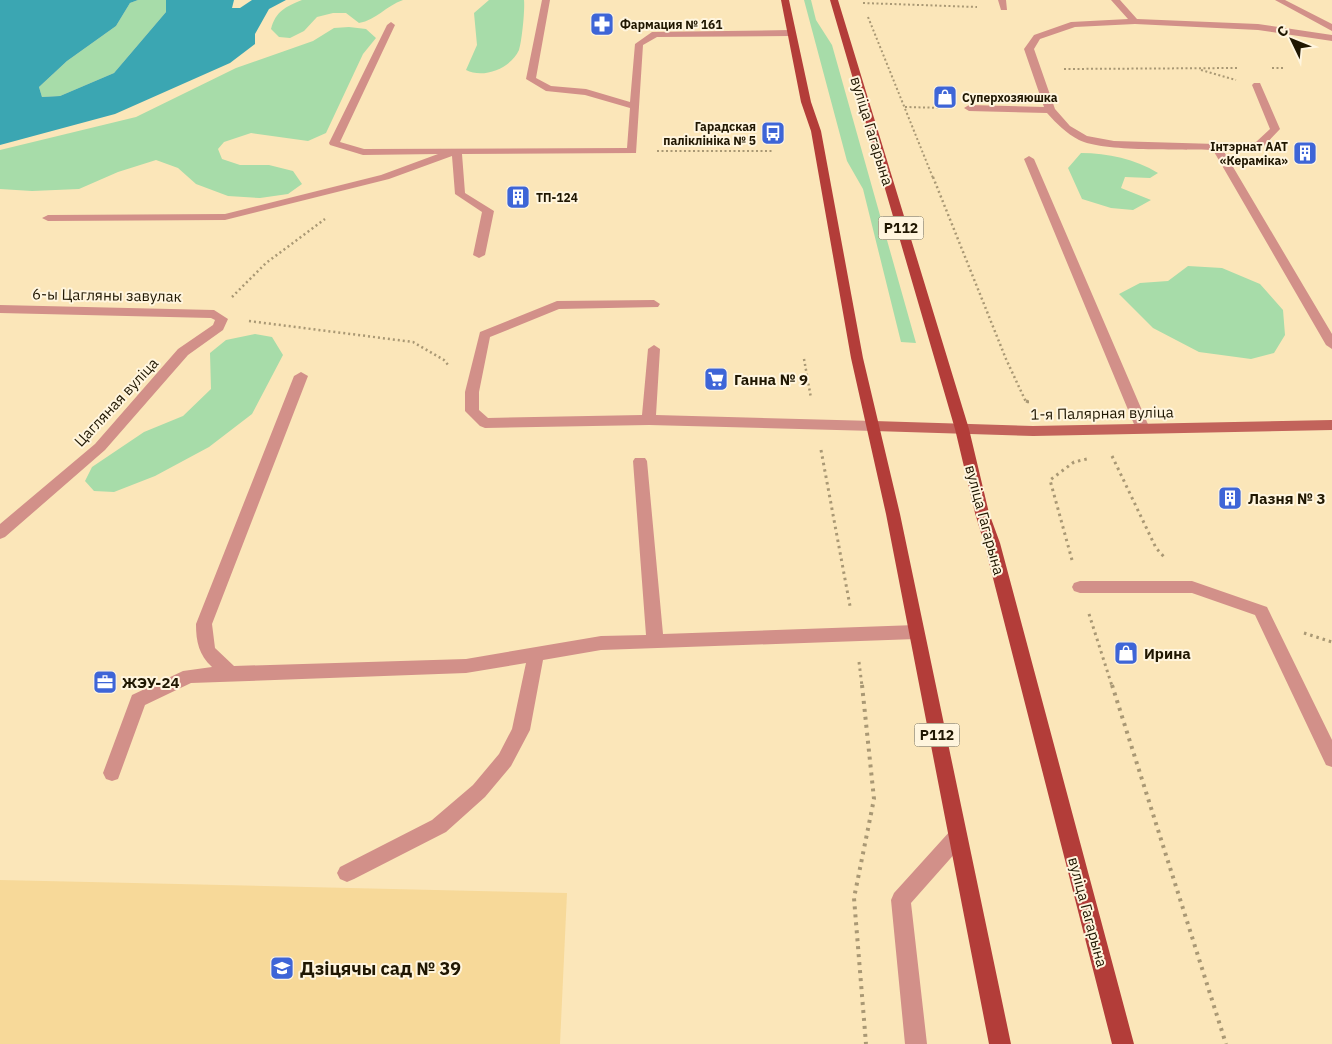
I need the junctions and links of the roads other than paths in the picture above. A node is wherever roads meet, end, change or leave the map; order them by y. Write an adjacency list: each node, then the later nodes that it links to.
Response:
1 (546, 0): 12 (street)
2 (785, 0): 9 (main road, Р112)
3 (834, 0): 29 (main road, вуліца Гагарына / Р112)
4 (1115, 0): 6 (street)
5 (1279, 0): 8 (street)
6 (1135, 21): 10 (street); 14 (street)
7 (391, 25): 16 (street)
8 (1332, 28)
9 (791, 33): 12 (street); 28 (main road, Р112)
10 (1332, 38)
11 (1257, 86): 15 (street)
12 (635, 106): 16 (street)
13 (968, 108): 14 (street)
14 (1050, 110): 15 (street)
15 (1216, 147): 23 (street)
16 (457, 151): 18 (street); 19 (street)
17 (1029, 159): 30 (street)
18 (48, 218)
19 (478, 255)
20 (654, 304): 26 (street)
21 (0, 309): 22 (street, 6-ы Цагляны завулак)
22 (218, 316): 32 (street, Цагляная вуліца)
23 (1332, 345)
24 (654, 349): 26 (street)
25 (301, 376): 37 (street)
26 (649, 420): 28 (street)
27 (1332, 425): 30 (street, 1-я Палярная вуліца)
28 (874, 426): 29 (street, 1-я Палярная вуліца); 34 (main road, Р112)
29 (962, 428): 30 (street, 1-я Палярная вуліца); 44 (main road, вуліца Гагарына / Р112)
30 (1143, 429)
31 (640, 462): 35 (street)
32 (0, 533)
33 (1080, 587): 38 (street)
34 (916, 632): 35 (street); 40 (main road, Р112)
35 (655, 640): 36 (street)
36 (536, 654): 37 (street); 41 (street)
37 (231, 673): 39 (street)
38 (1332, 759)
39 (112, 773)
40 (958, 836): 42 (street); 43 (main road, Р112)
41 (347, 873)
42 (916, 1044)
43 (1000, 1044)
44 (1123, 1044)

